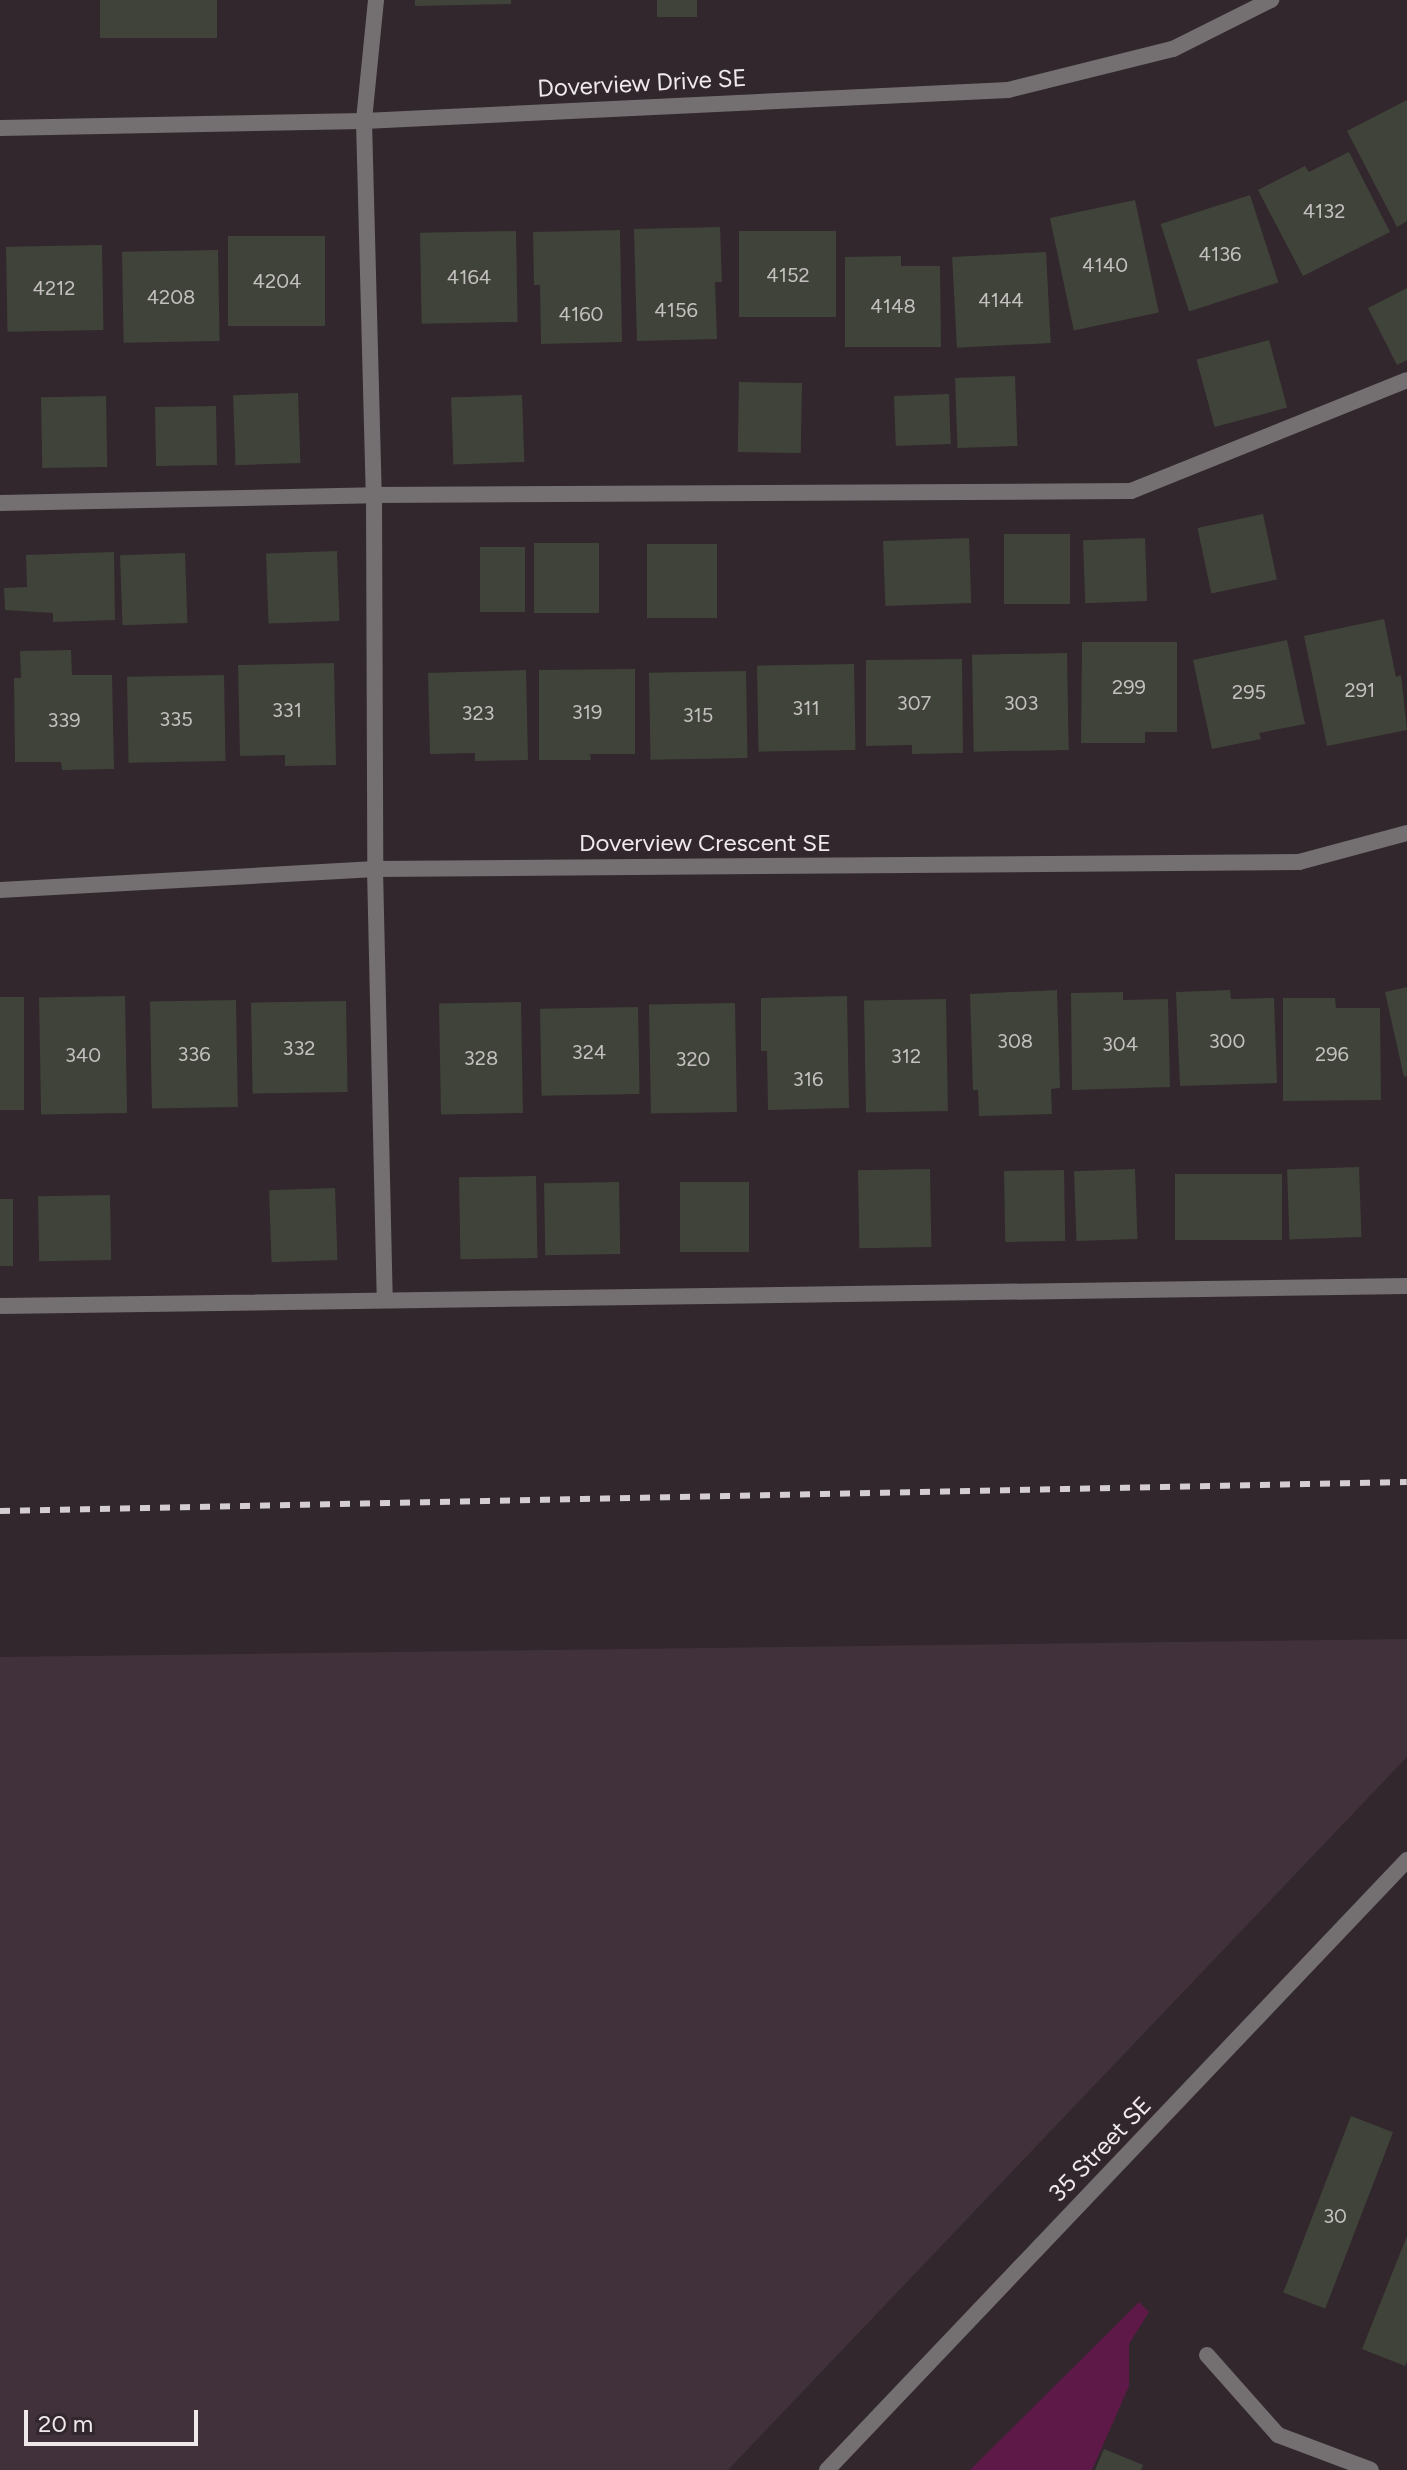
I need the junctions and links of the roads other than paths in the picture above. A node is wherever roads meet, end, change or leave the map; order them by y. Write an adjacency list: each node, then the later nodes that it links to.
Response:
1 (376, 0): 3 (street)
2 (1271, 0): 3 (street, Doverview Drive SE)
3 (364, 121): 4 (street, Doverview Drive SE); 6 (street)
4 (0, 128)
5 (1407, 380): 6 (street)
6 (374, 495): 7 (street); 9 (street)
7 (0, 503)
8 (1407, 833): 9 (street, Doverview Crescent SE)
9 (375, 869): 10 (street, Doverview Crescent SE); 12 (street)
10 (0, 890)
11 (1407, 1286): 12 (street)
12 (385, 1300): 13 (street)
13 (0, 1306)
14 (1407, 1860): 16 (street, 35 Street SE)
15 (1207, 2355): 17 (street)
16 (827, 2470)
17 (1371, 2470)

